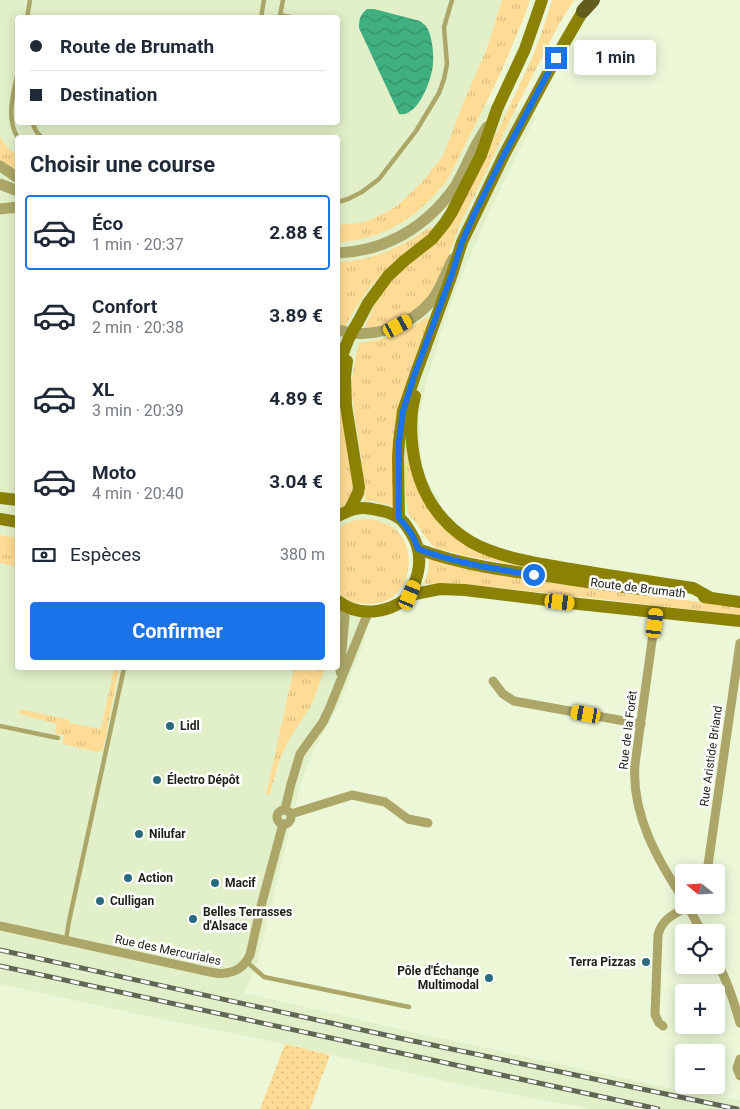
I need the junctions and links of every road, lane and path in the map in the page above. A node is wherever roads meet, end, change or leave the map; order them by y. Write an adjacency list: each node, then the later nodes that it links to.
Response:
1 (30, 0): 8 (lane)
2 (264, 0): 9 (lane)
3 (283, 0): 10 (lane)
4 (452, 0): 18 (lane)
5 (542, 0): 12 (main road)
6 (593, 0): 7 (highway)
7 (583, 11): 21 (main road)
8 (27, 15)
9 (262, 15)
10 (280, 15)
11 (15, 89): 13 (lane)
12 (497, 109): 22 (street); 25 (main road, bridge)
13 (17, 135)
14 (0, 166): 15 (street)
15 (15, 176)
16 (0, 184): 17 (street)
17 (15, 190)
18 (340, 202)
19 (15, 207): 20 (street)
20 (0, 209)
21 (462, 242): 23 (main road); 24 (street)
22 (340, 254)
23 (441, 305): 31 (main road); 36 (main road)
24 (340, 330)
25 (344, 360): 26 (main road); 29 (main road)
26 (340, 371)
27 (0, 498): 28 (main road)
28 (15, 500)
29 (350, 509): 30 (main road); 31 (main road)
30 (340, 515)
31 (399, 518): 34 (main road)
32 (0, 519): 33 (main road)
33 (15, 522)
34 (418, 549): 35 (main road); 36 (main road, Route de Brumath)
35 (410, 595): 39 (main road); 40 (main road, Route de Brumath)
36 (711, 598): 37 (main road, Route de Brumath)
37 (740, 602)
38 (340, 603): 39 (main road); 45 (street)
39 (369, 612): 45 (street)
40 (656, 612): 41 (main road, Route de Brumath); 46 (street, Rue de la Forêt)
41 (740, 621)
42 (740, 643): 51 (street, Rue Aristide Briand)
43 (124, 670): 55 (lane)
44 (493, 680): 46 (street)
45 (337, 688): 49 (street)
46 (641, 724): 52 (street, Rue de la Forêt)
47 (0, 726): 48 (lane)
48 (58, 738)
49 (288, 812): 50 (street); 56 (street)
50 (428, 823)
51 (708, 864)
52 (675, 886)
53 (675, 913): 60 (street)
54 (0, 926): 55 (street, Rue des Mercuriales)
55 (66, 940): 56 (street, Rue des Mercuriales)
56 (247, 962): 58 (lane)
57 (723, 974): 59 (street)
58 (409, 1007)
59 (740, 1022)
60 (663, 1026)
61 (740, 1059): 62 (street)
62 (740, 1076)

